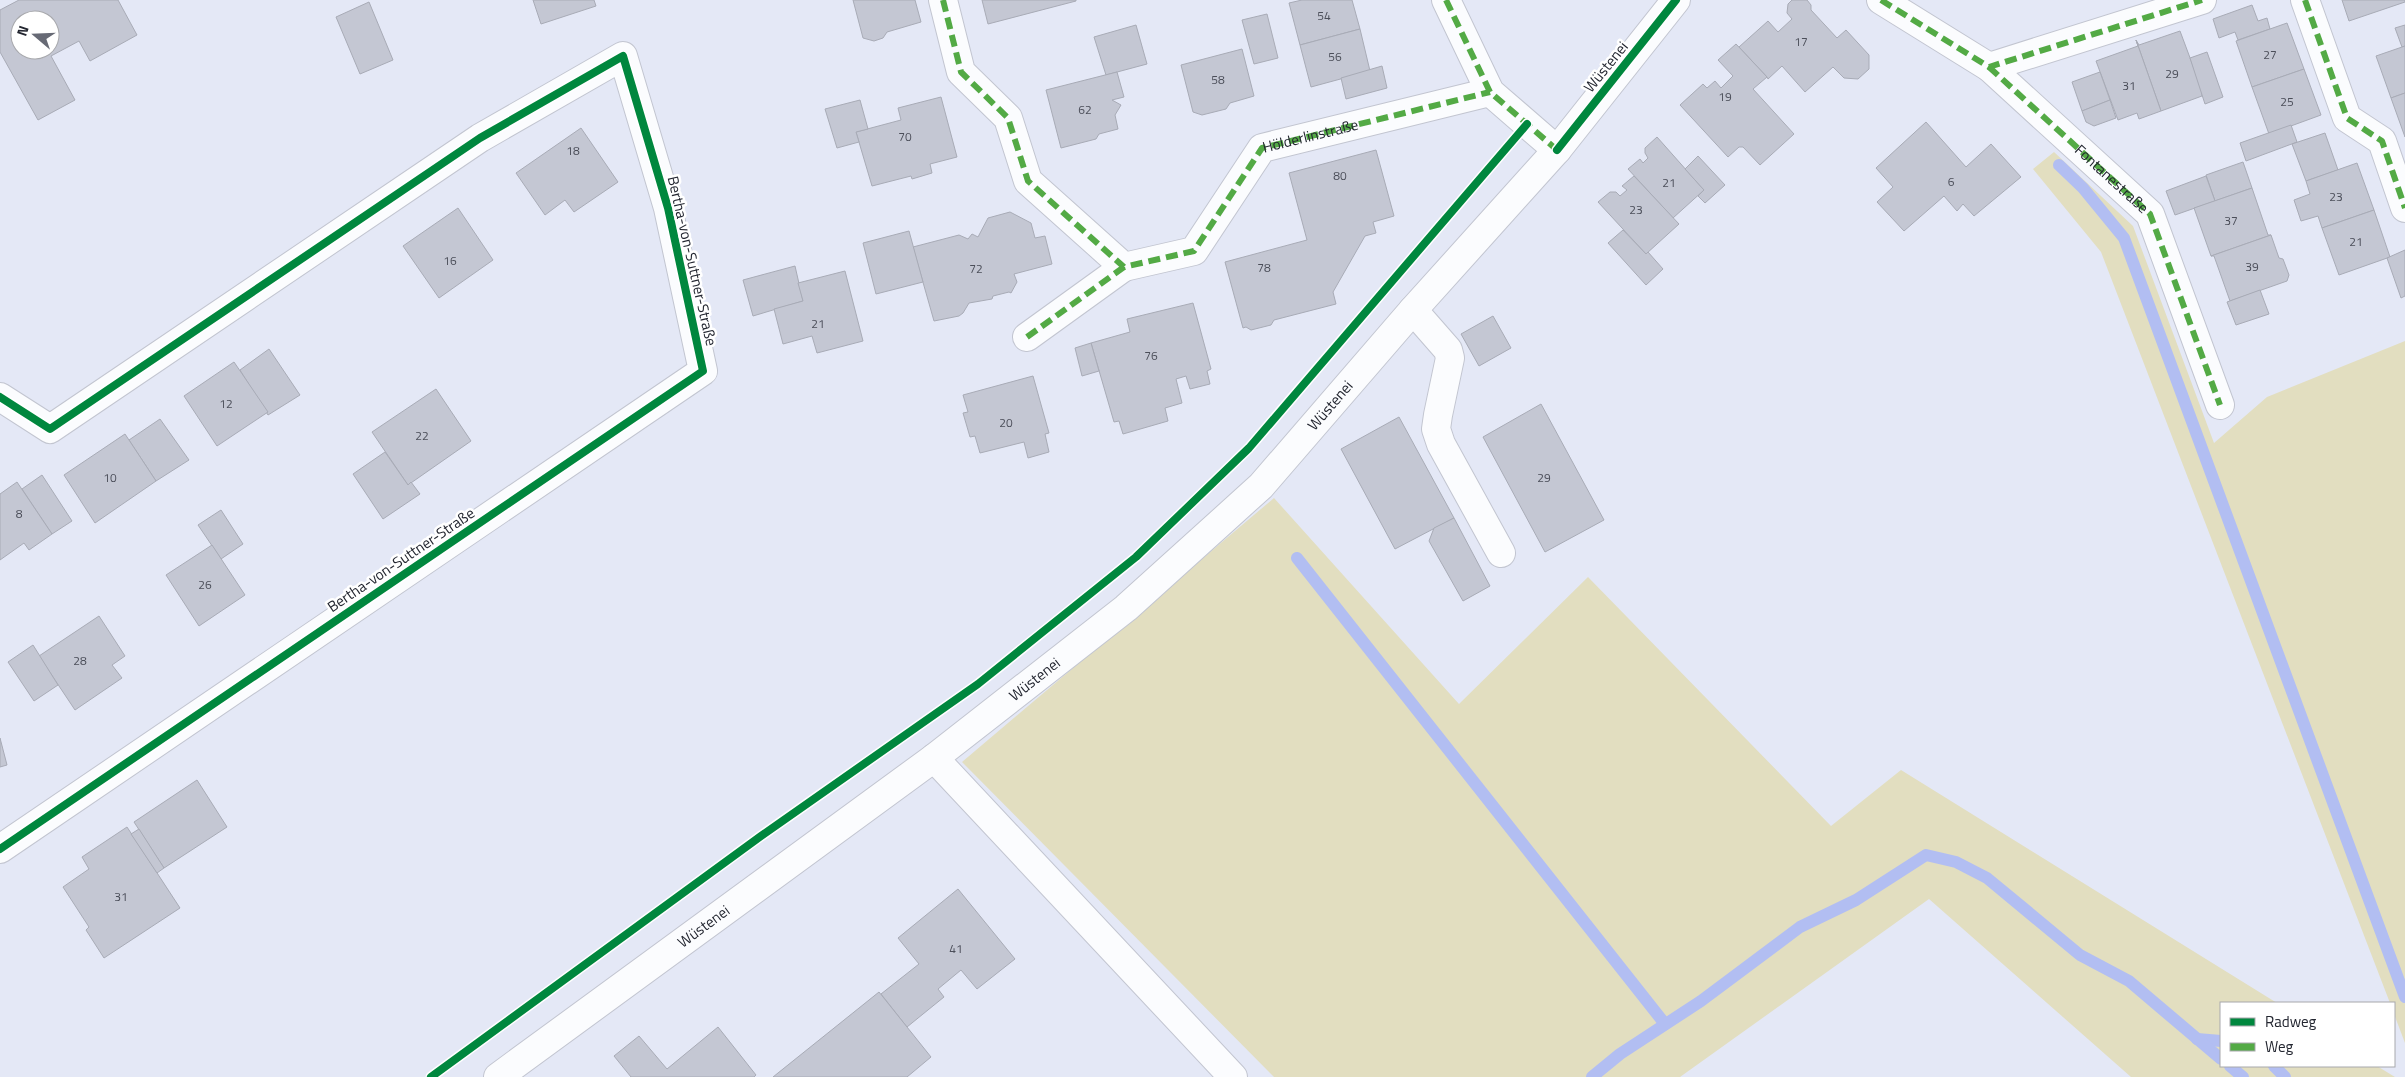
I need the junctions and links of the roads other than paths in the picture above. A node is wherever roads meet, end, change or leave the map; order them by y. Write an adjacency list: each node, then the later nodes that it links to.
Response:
1 (943, 0): 11 (street)
2 (1446, 0): 8 (street)
3 (1676, 0): 9 (street, Wüstenei)
4 (1881, 0): 7 (street, Fontanestraße)
5 (2202, 0): 7 (street)
6 (2305, 0): 10 (street)
7 (1989, 67): 15 (street, Fontanestraße)
8 (1490, 92): 9 (street); 11 (street, Hölderlinstraße)
9 (1557, 150): 12 (street, Wüstenei)
10 (2405, 208)
11 (1124, 267): 13 (street, Hölderlinstraße)
12 (1413, 310): 16 (street); 17 (street, Wüstenei)
13 (1027, 337)
14 (0, 397): 18 (street, Bertha-von-Suttner-Straße)
15 (2220, 406)
16 (1501, 553)
17 (934, 758): 19 (street, Wüstenei); 20 (street)
18 (0, 849)
19 (498, 1077)
20 (1233, 1077)

